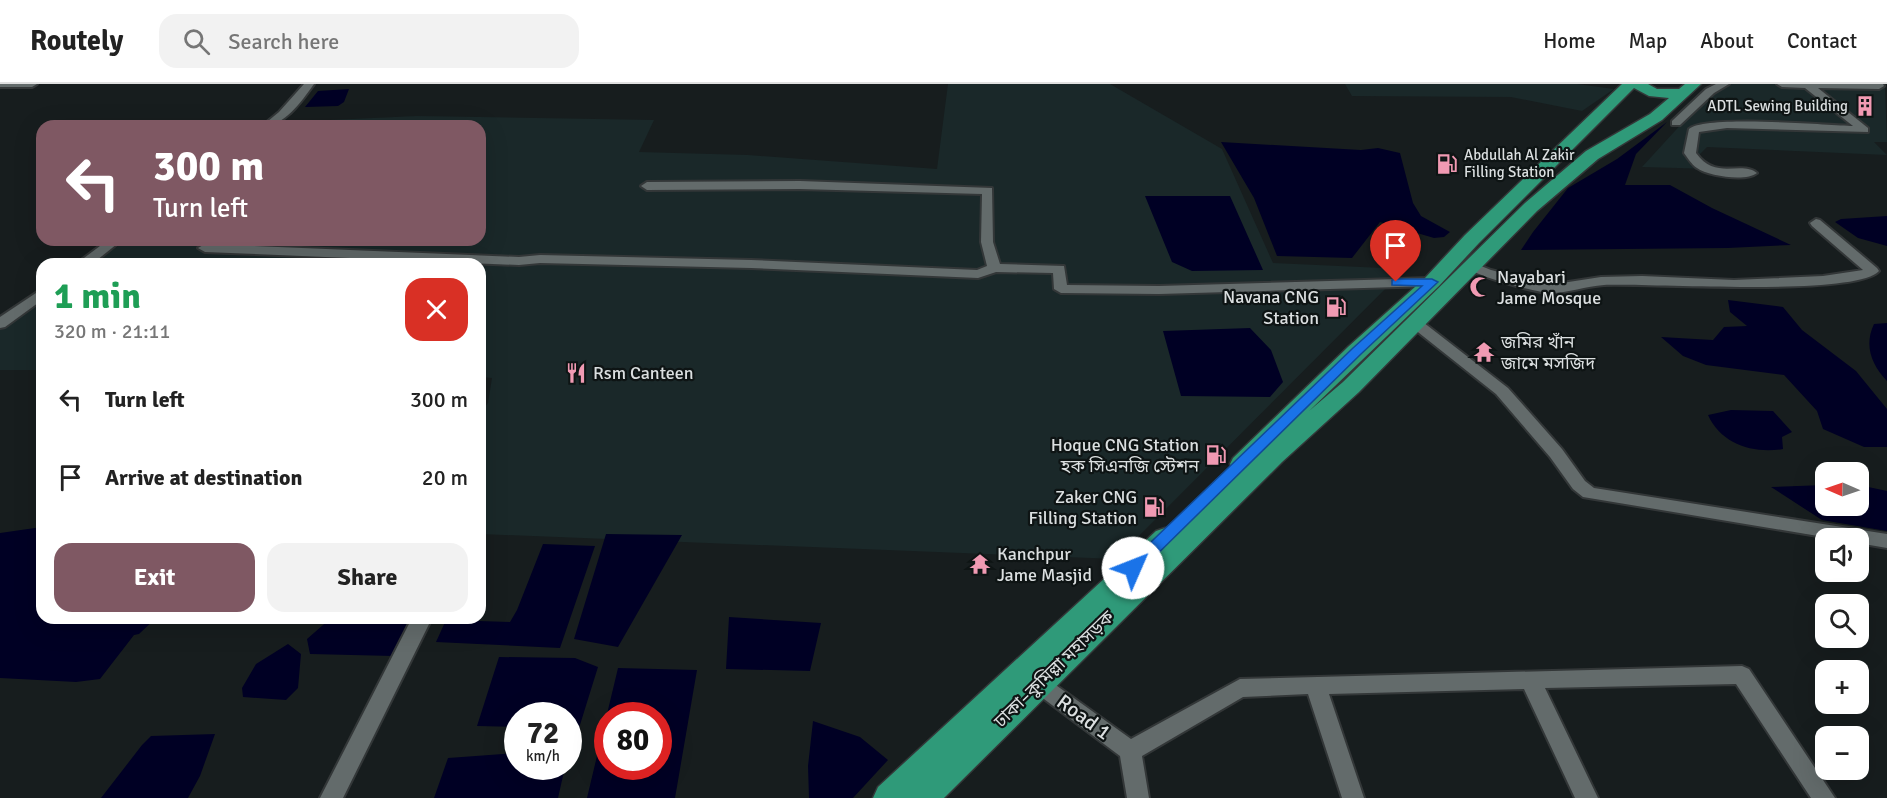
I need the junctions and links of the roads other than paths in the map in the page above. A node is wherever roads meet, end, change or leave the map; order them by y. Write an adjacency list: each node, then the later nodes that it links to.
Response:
1 (0, 84): 2 (street)
2 (32, 84)
3 (309, 84): 11 (street)
4 (1637, 84): 9 (highway)
5 (1724, 84): 10 (street)
6 (1782, 84): 7 (street)
7 (1808, 85): 8 (street); 12 (street)
8 (1880, 87)
9 (1689, 89): 10 (highway, ঢাকা–কুমিল্লা মহাসড়ক)
10 (1641, 107): 20 (highway, ঢাকা–কুমিল্লা মহাসড়ক); 22 (highway, ঢাকা–কুমিল্লা মহাসড়ক)
11 (275, 120)
12 (1751, 173)
13 (647, 186): 21 (street)
14 (1816, 223): 20 (street)
15 (108, 246): 17 (street)
16 (206, 248): 18 (street)
17 (90, 258)
18 (438, 258)
19 (486, 260): 21 (street)
20 (1471, 266): 24 (highway, ঢাকা–কুমিল্লা মহাসড়ক)
21 (994, 268): 22 (street)
22 (1432, 282): 31 (highway, ঢাকা–কুমিল্লা মহাসড়ক)
23 (36, 297): 25 (street)
24 (1414, 322): 26 (street); 29 (highway, ঢাকা–কুমিল্লা মহাসড়ক)
25 (0, 324)
26 (1887, 541)
27 (419, 624): 33 (street)
28 (1530, 680): 30 (street); 38 (street); 39 (street)
29 (1039, 684): 31 (highway, ঢাকা–কুমিল্লা মহাসড়ক); 32 (street, Road 1)
30 (1316, 685): 32 (street); 37 (street)
31 (958, 748): 34 (highway, ঢাকা–কুমিল্লা মহাসড়ক); 35 (highway, ঢাকা–কুমিল্লা মহাসড়ক)
32 (1130, 751): 36 (street)
33 (332, 798)
34 (890, 798)
35 (921, 798)
36 (1138, 798)
37 (1353, 798)
38 (1587, 798)
39 (1824, 798)

